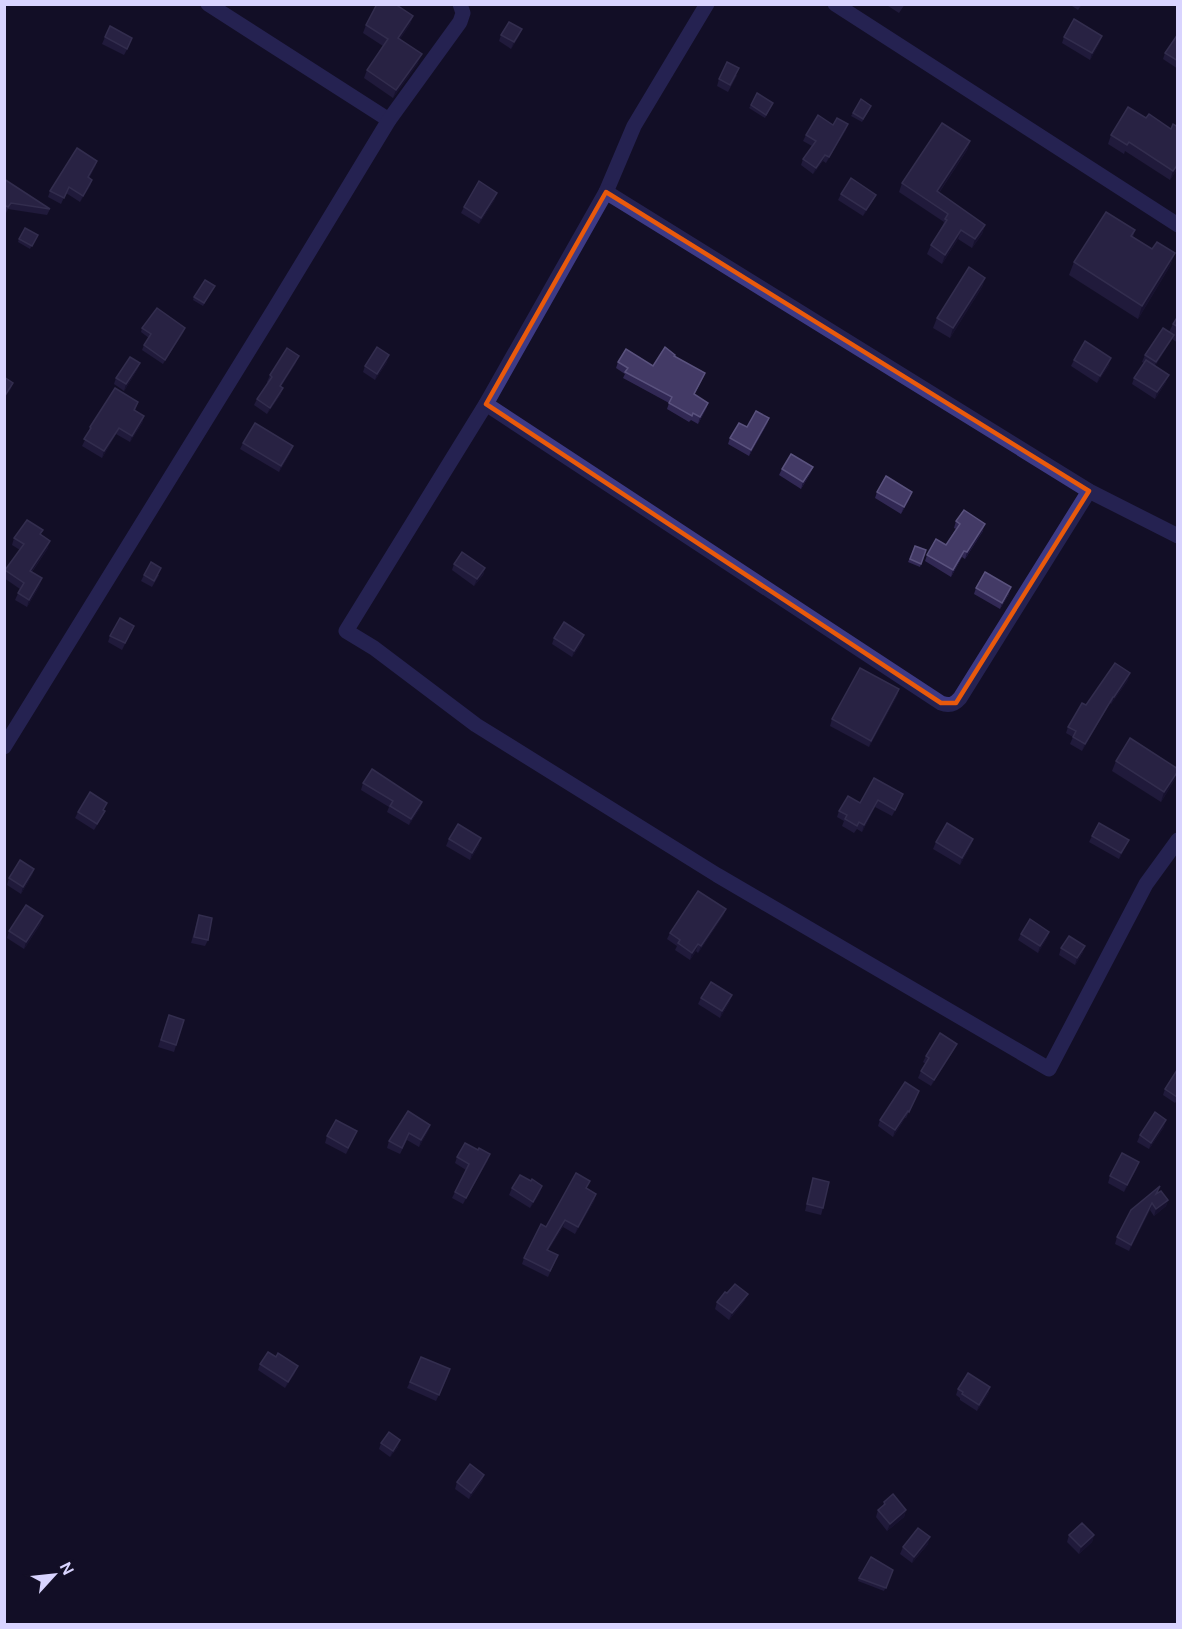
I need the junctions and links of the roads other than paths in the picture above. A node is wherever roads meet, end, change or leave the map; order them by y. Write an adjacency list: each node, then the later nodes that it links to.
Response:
1 (208, 4): 5 (street)
2 (460, 4): 5 (street)
3 (707, 4): 6 (street)
4 (836, 4): 7 (street)
5 (389, 120): 11 (street)
6 (606, 192): 8 (street); 9 (street)
7 (1178, 225)
8 (486, 404): 9 (street); 12 (street)
9 (1089, 490): 10 (street)
10 (1178, 536)
11 (4, 747)
12 (1178, 840)

